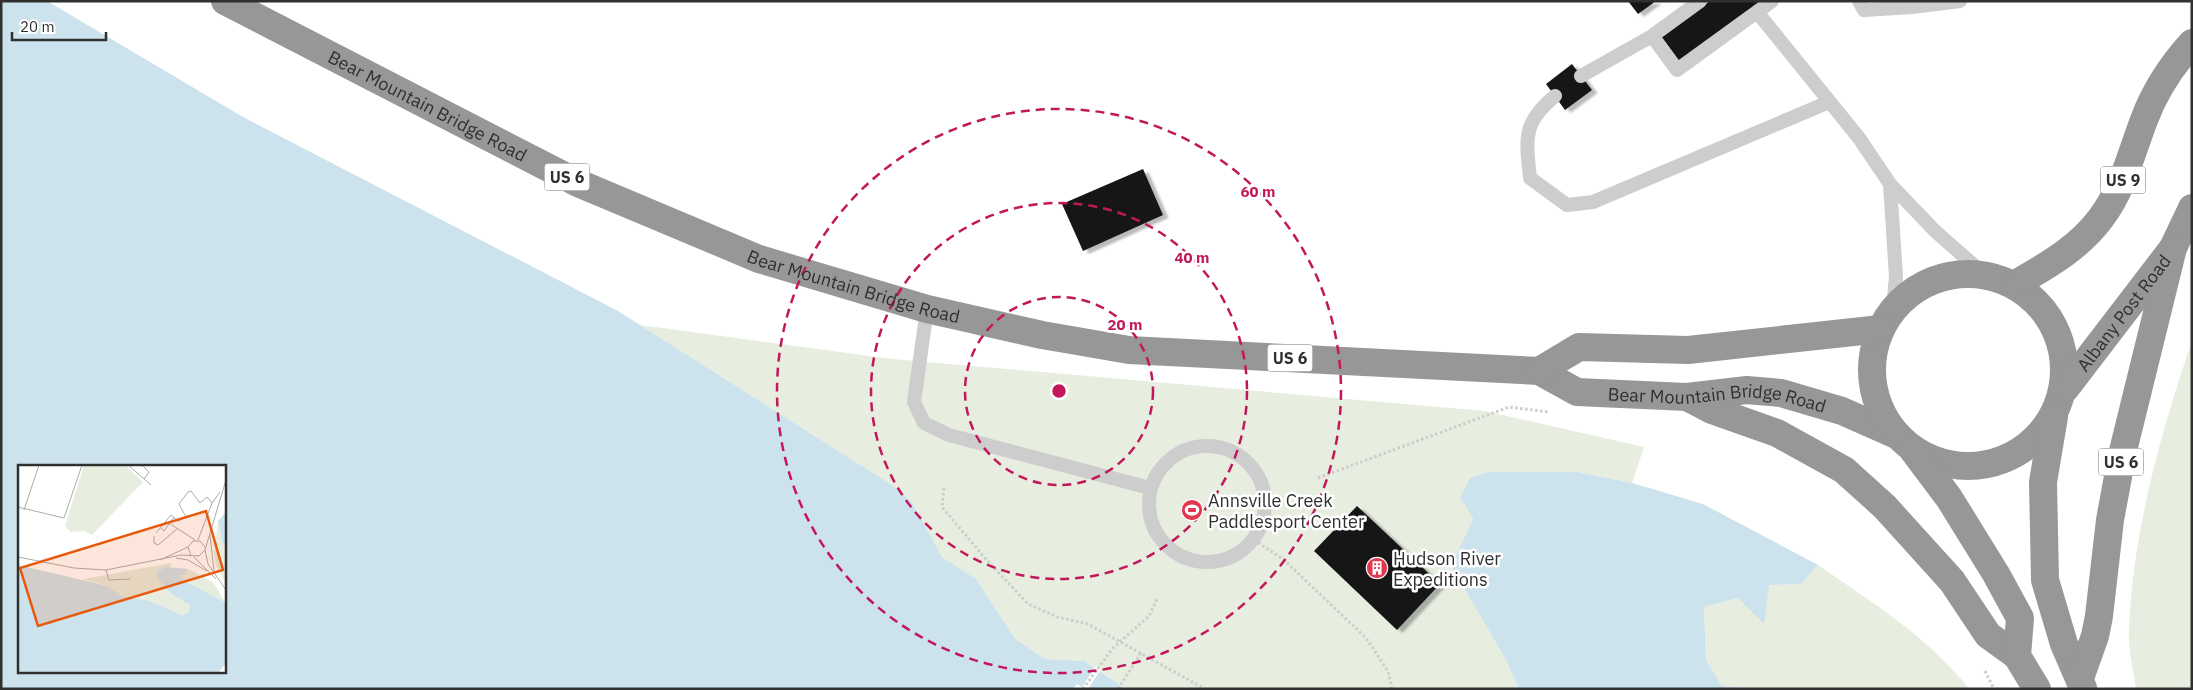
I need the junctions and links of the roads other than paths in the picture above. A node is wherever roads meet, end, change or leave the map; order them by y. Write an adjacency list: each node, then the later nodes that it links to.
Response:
1 (225, 1): 17 (highway, Bear Mountain Bridge Road / US 6)
2 (1700, 1): 7 (lane)
3 (1772, 1): 6 (lane)
4 (1859, 1): 5 (lane)
5 (1960, 1)
6 (1757, 12): 7 (lane); 11 (lane)
7 (1652, 36): 9 (lane)
8 (2192, 43): 16 (highway, US 9)
9 (1581, 76)
10 (1555, 96): 11 (lane)
11 (1829, 102): 12 (lane)
12 (1890, 184): 15 (lane); 18 (lane)
13 (2192, 208): 14 (highway, Albany Post Road)
14 (2172, 248): 20 (highway, Albany Post Road); 26 (highway, US 6)
15 (1985, 275): 16 (highway, US 6); 18 (highway)
16 (2014, 285): 20 (highway, US 6)
17 (927, 309): 19 (highway, Bear Mountain Bridge Road / US 6); 24 (lane)
18 (1887, 319): 19 (highway); 23 (highway, US 6)
19 (1539, 371): 21 (highway, Bear Mountain Bridge Road / US 6)
20 (2065, 389): 22 (highway, US 6)
21 (1687, 397): 23 (highway, Bear Mountain Bridge Road / US 6); 25 (highway, US 6)
22 (2054, 417): 23 (highway, Bear Mountain Bridge Road); 26 (highway, US 6)
23 (1903, 441): 25 (highway, US 6)
24 (1150, 488): 24 (lane)
25 (2017, 656): 27 (highway, US 6)
26 (2082, 684)
27 (2037, 689)

